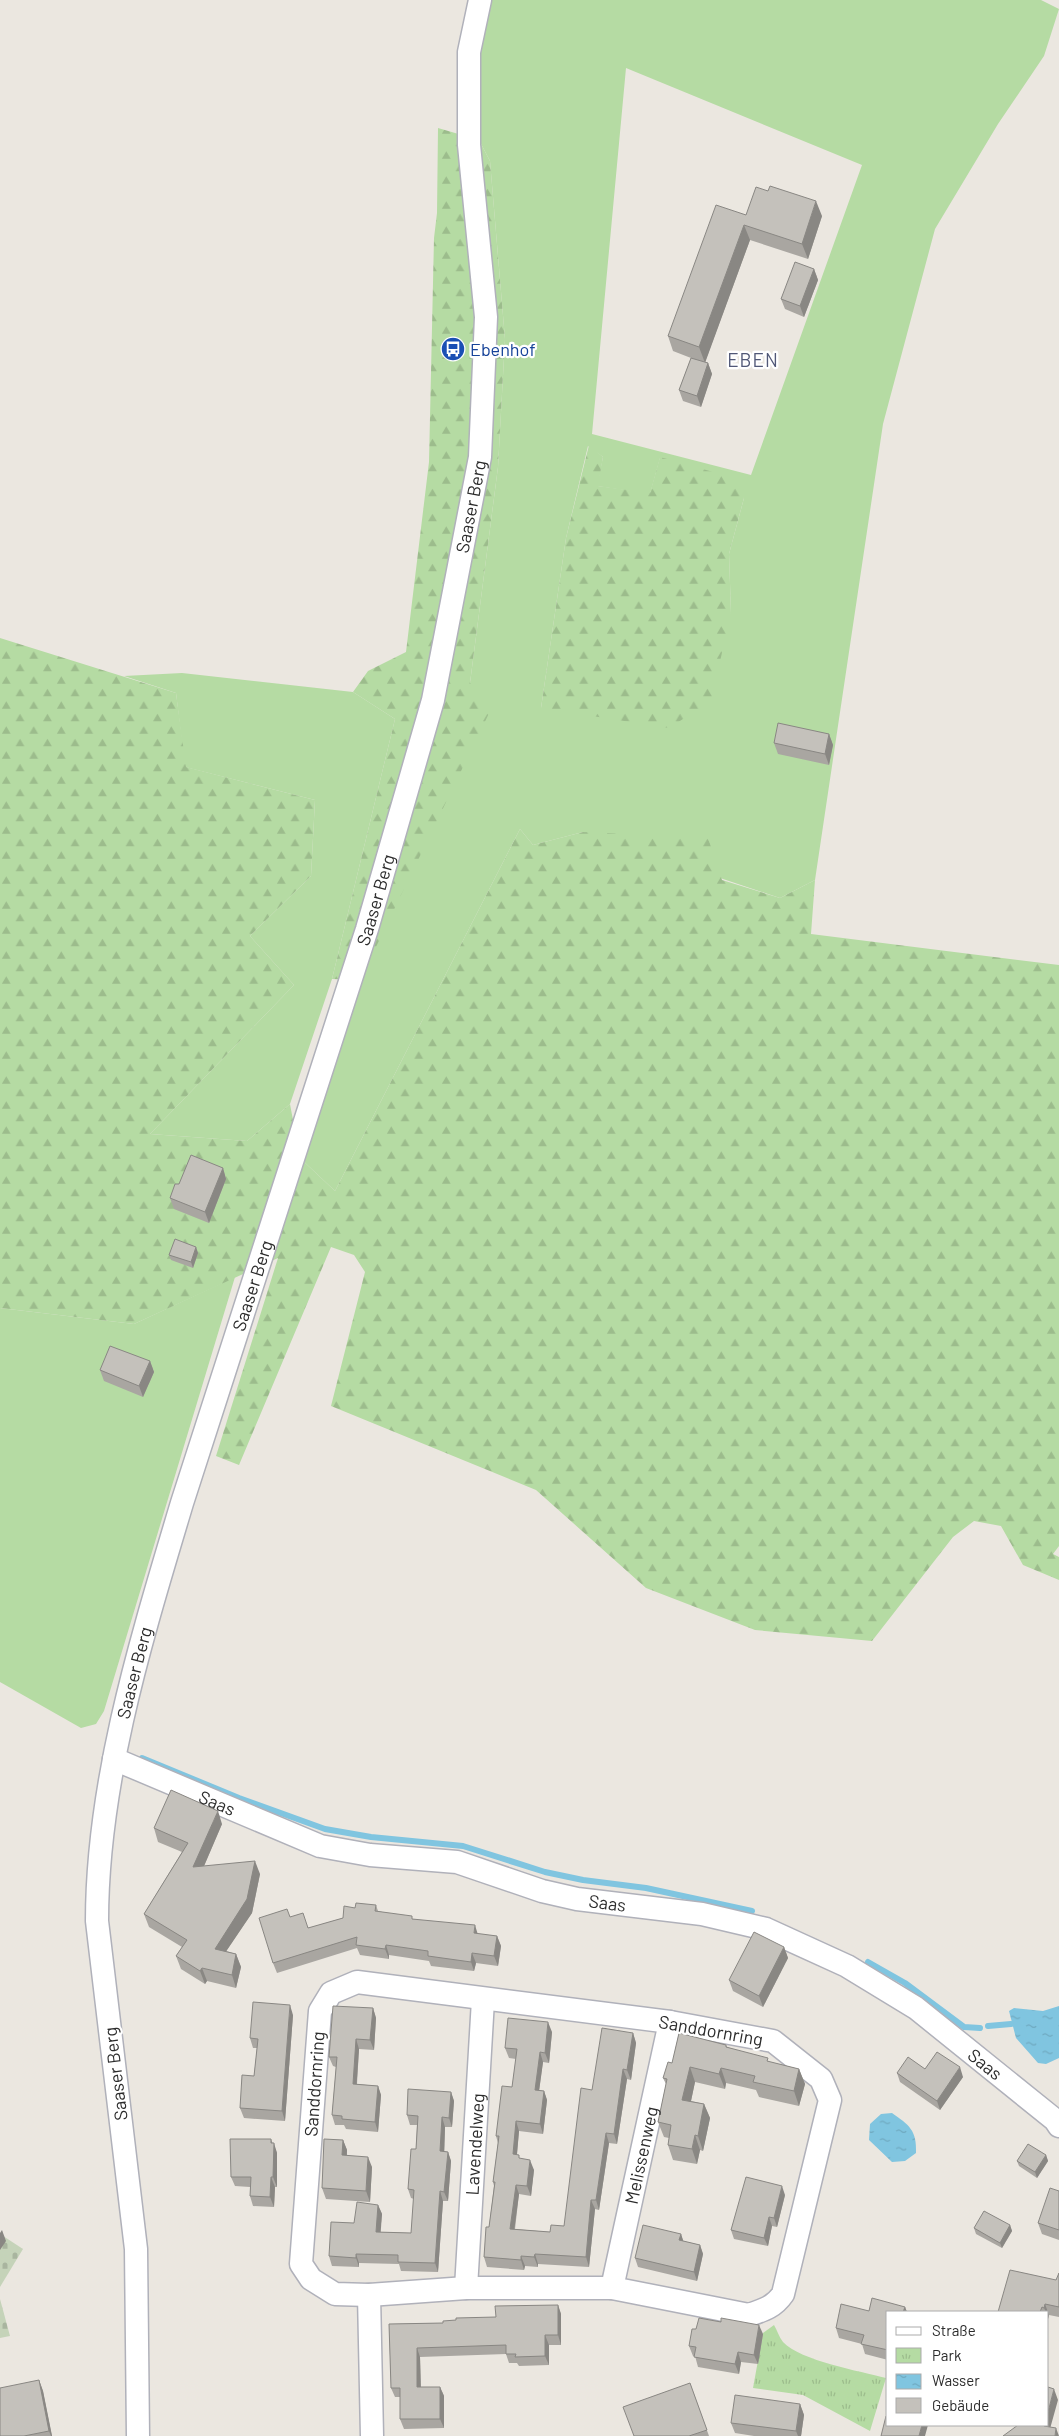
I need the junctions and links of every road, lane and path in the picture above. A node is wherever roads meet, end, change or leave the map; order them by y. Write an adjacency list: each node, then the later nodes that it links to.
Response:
1 (480, 0): 2 (street, Saaser Berg)
2 (114, 1759): 5 (street, Saas); 9 (street, Saaser Berg)
3 (483, 2000): 4 (street, Sanddornring); 6 (street, Lavendelweg); 8 (street, Sanddornring)
4 (670, 2022): 7 (street, Melissenweg); 7 (street, Sanddornring)
5 (1059, 2126)
6 (466, 2288): 7 (street, Sanddornring); 8 (street, Sanddornring)
7 (612, 2288)
8 (370, 2296): 10 (street)
9 (138, 2436)
10 (372, 2436)

